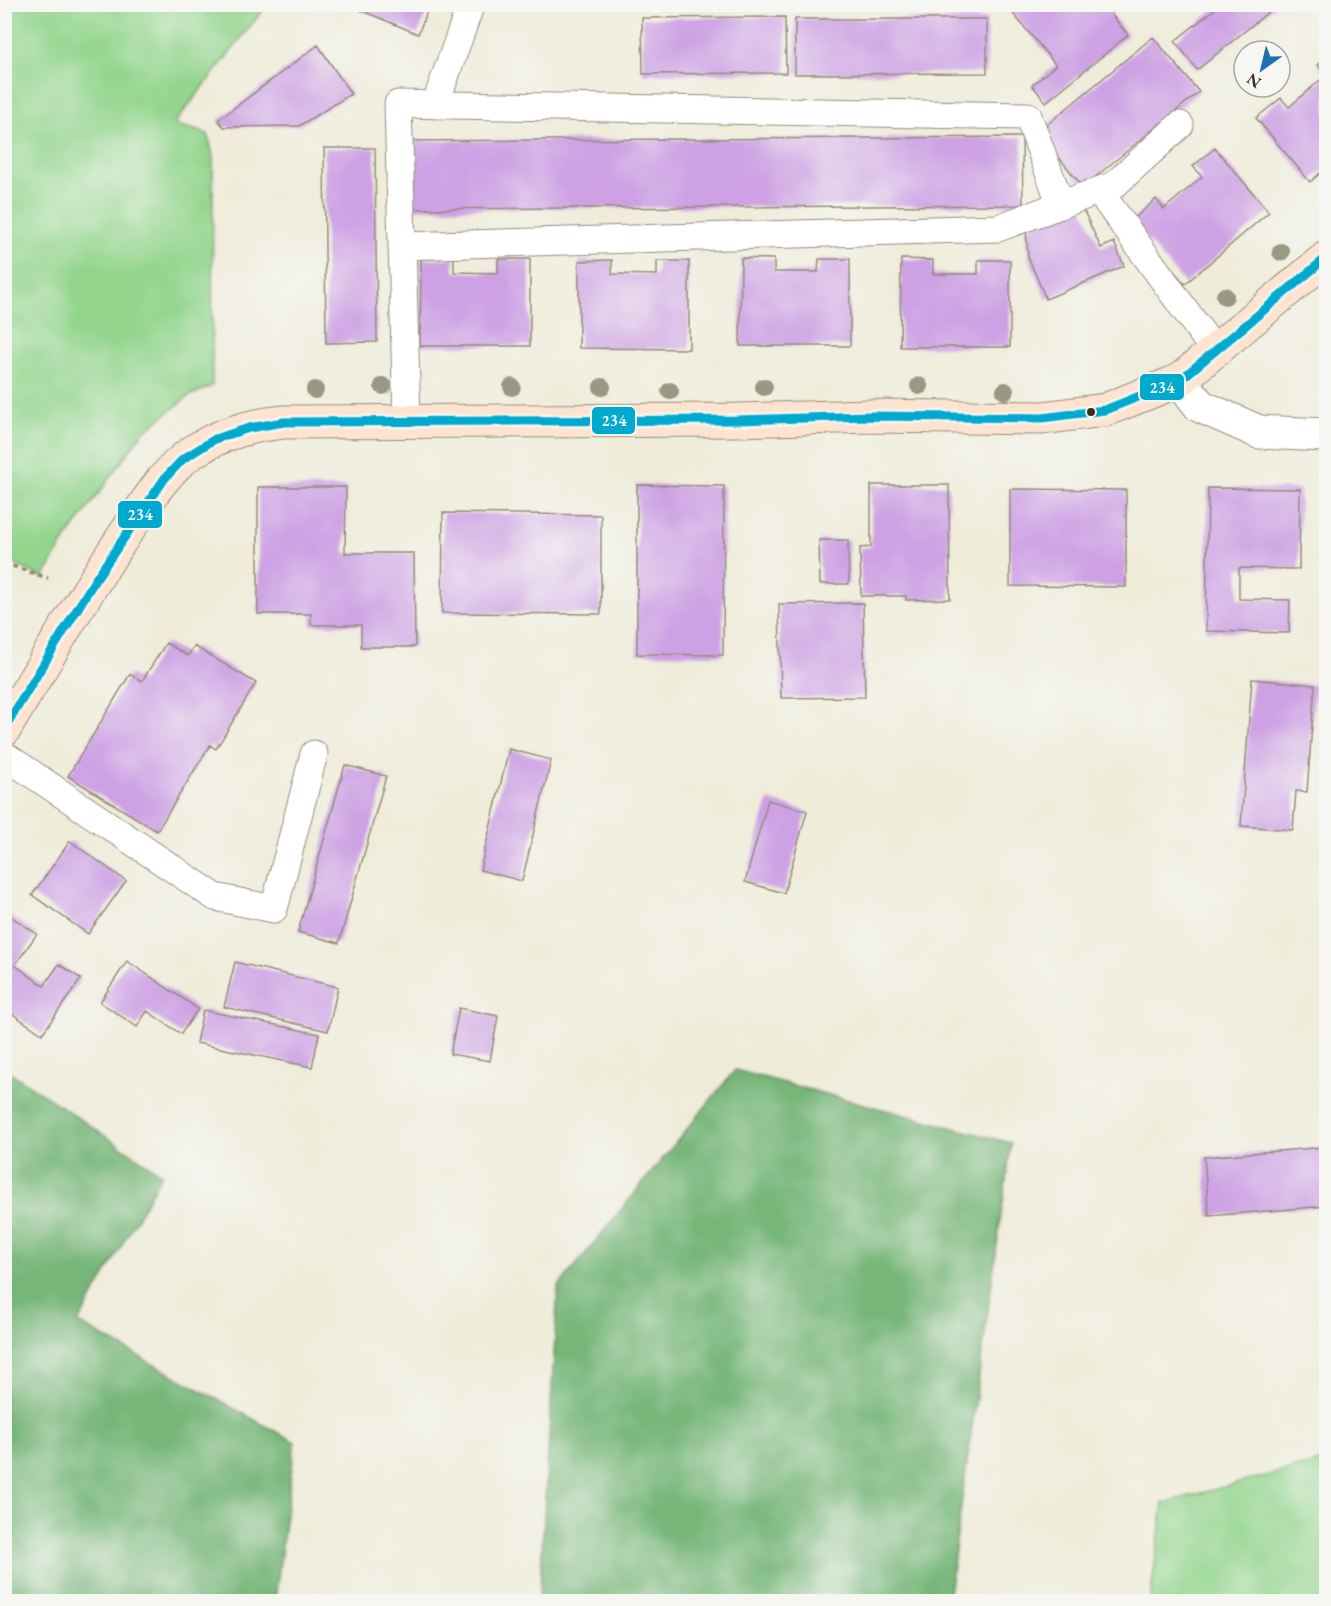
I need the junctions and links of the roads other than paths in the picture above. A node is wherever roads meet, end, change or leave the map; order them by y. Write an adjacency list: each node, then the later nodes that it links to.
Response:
1 (471, 4): 2 (lane)
2 (435, 105): 5 (lane); 6 (lane)
3 (1180, 125): 4 (lane)
4 (1099, 191): 5 (lane); 8 (lane)
5 (1061, 205): 6 (lane)
6 (402, 246): 10 (lane)
7 (1326, 258): 8 (main road)
8 (1214, 350): 9 (main road)
9 (1180, 380): 10 (main road); 11 (street)
10 (407, 421): 12 (main road)
11 (1326, 435)
12 (4, 730)
13 (314, 754): 14 (lane)
14 (4, 755)

